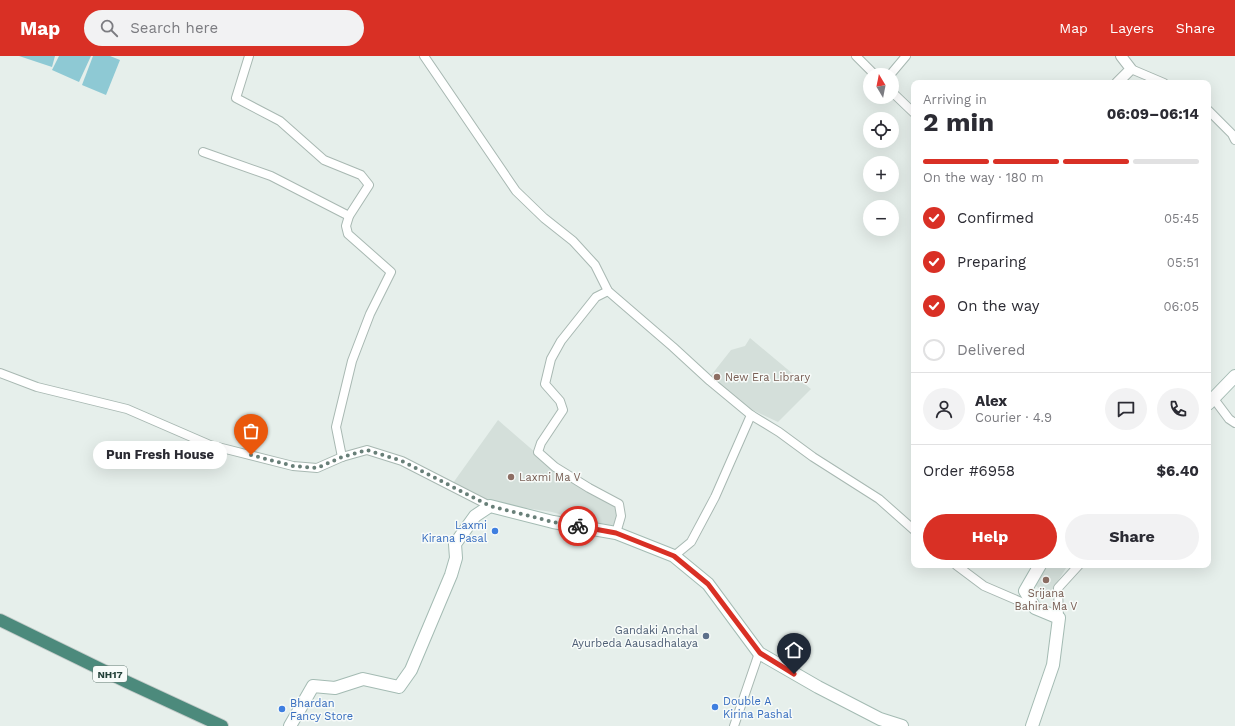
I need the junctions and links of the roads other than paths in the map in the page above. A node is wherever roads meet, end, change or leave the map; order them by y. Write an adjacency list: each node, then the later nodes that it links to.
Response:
1 (249, 56): 16 (street)
2 (424, 56): 17 (street)
3 (856, 56): 6 (street)
4 (906, 56): 7 (street)
5 (1121, 56): 8 (street)
6 (868, 68)
7 (896, 68)
8 (1131, 69): 9 (street); 10 (street)
9 (1120, 80)
10 (1157, 80)
11 (899, 99): 12 (street)
12 (911, 110)
13 (1211, 113): 14 (street)
14 (1235, 140)
15 (203, 152): 16 (street)
16 (350, 216): 23 (street)
17 (608, 291): 21 (street); 26 (street)
18 (0, 374): 23 (street)
19 (1235, 376): 20 (main road)
20 (1211, 401): 22 (street)
21 (751, 414): 25 (street); 27 (street)
22 (1235, 423)
23 (342, 457): 24 (street)
24 (490, 506): 26 (main road); 36 (main road)
25 (911, 527)
26 (616, 533): 27 (main road)
27 (674, 556): 34 (main road)
28 (960, 568): 31 (street)
29 (1038, 568): 31 (main road)
30 (1076, 568): 32 (street)
31 (1035, 608): 32 (main road)
32 (1059, 618): 39 (main road)
33 (0, 620): 35 (highway, NH17)
34 (760, 653): 37 (street); 38 (main road)
35 (222, 726)
36 (290, 726)
37 (734, 726)
38 (902, 726)
39 (1032, 726)

